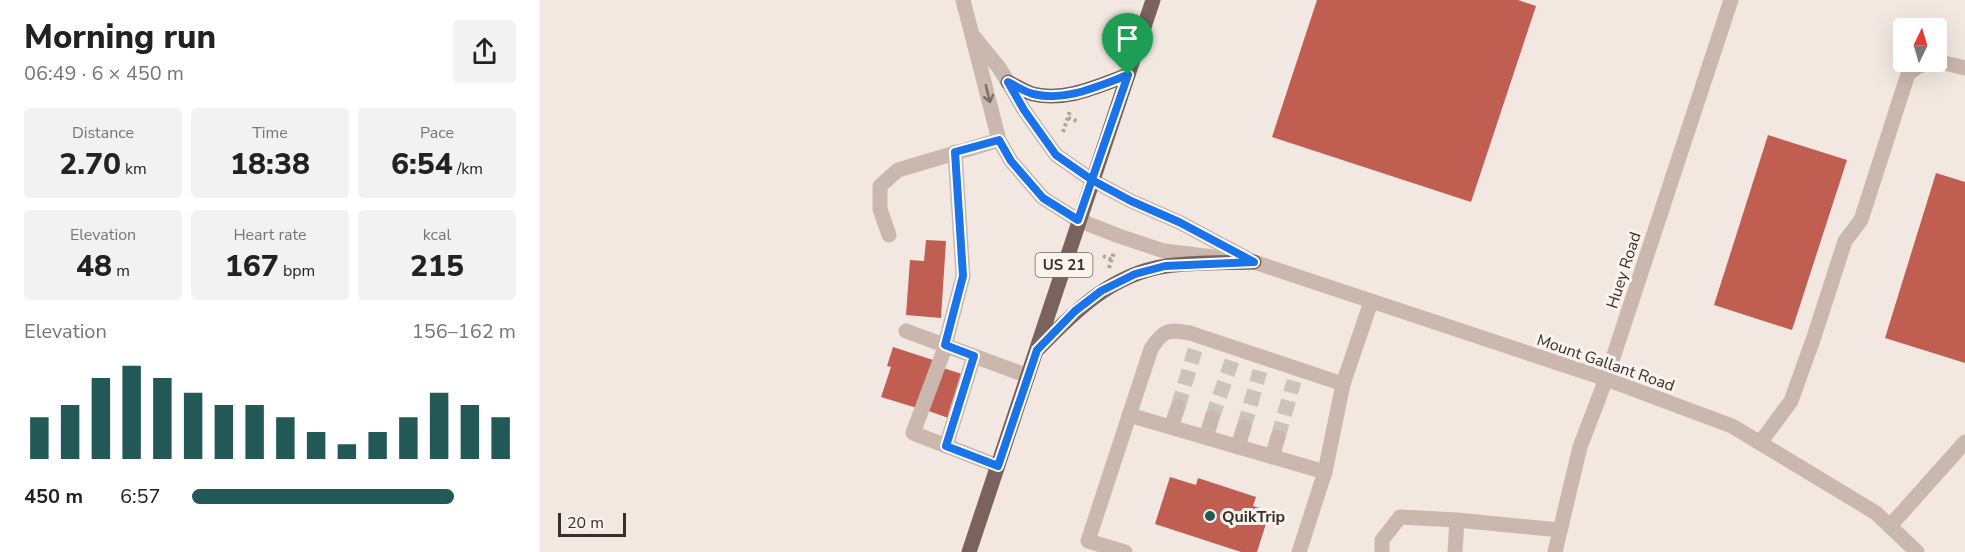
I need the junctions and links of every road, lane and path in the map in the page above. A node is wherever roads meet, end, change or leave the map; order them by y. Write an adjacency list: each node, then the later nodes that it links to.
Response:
1 (963, 0): 4 (street, Mount Gallant Road)
2 (1153, 0): 8 (main road, US 21)
3 (1731, 0): 30 (street, Huey Road)
4 (974, 37): 9 (street, Mount Gallant Road); 14 (street, Mount Gallant Road, one-way to 14)
5 (1947, 64): 6 (street)
6 (1965, 68)
7 (1911, 72): 40 (street)
8 (1128, 75): 9 (main road); 16 (main road, US 21)
9 (1008, 82): 16 (street, Mount Gallant Road)
10 (1072, 104): 11 (path)
11 (1068, 118): 12 (path); 13 (path)
12 (1077, 121)
13 (1063, 134)
14 (999, 140): 15 (street); 17 (street, Mount Gallant Road)
15 (955, 152): 18 (street); 26 (street)
16 (1092, 180): 17 (main road, US 21); 22 (street, Mount Gallant Road)
17 (1078, 220): 22 (street, Mount Gallant Road); 27 (main road, US 21)
18 (889, 235)
19 (1115, 249): 21 (path)
20 (1103, 256): 21 (path)
21 (1112, 260): 23 (path)
22 (1254, 262): 24 (street, Mount Gallant Road); 27 (main road)
23 (1107, 274)
24 (1371, 302): 30 (street, Mount Gallant Road); 31 (street)
25 (906, 331): 26 (street)
26 (945, 345): 28 (street); 41 (street)
27 (1037, 350): 29 (main road, US 21)
28 (974, 356): 29 (street); 41 (street)
29 (1028, 376): 44 (main road, US 21)
30 (1606, 379): 40 (street, Mount Gallant Road); 48 (street, Huey Road)
31 (1343, 384): 33 (street); 45 (street)
32 (1178, 407): 35 (street)
33 (1129, 415): 35 (street); 49 (street)
34 (1212, 418): 38 (street)
35 (1171, 427): 38 (street)
36 (1244, 427): 42 (street)
37 (1278, 436): 43 (street)
38 (1206, 437): 42 (street)
39 (1965, 442): 47 (street)
40 (1760, 443): 47 (street, Mount Gallant Road)
41 (946, 446): 44 (street)
42 (1238, 447): 43 (street)
43 (1272, 457): 45 (street)
44 (998, 466): 50 (main road, US 21)
45 (1325, 472): 52 (street)
46 (1457, 520): 48 (street); 53 (street); 54 (street)
47 (1890, 526): 56 (street, Mount Gallant Road)
48 (1560, 530): 55 (street, Huey Road)
49 (1086, 547): 51 (street)
50 (969, 552)
51 (1125, 552)
52 (1299, 552)
53 (1382, 552)
54 (1455, 552)
55 (1555, 552)
56 (1917, 552)

